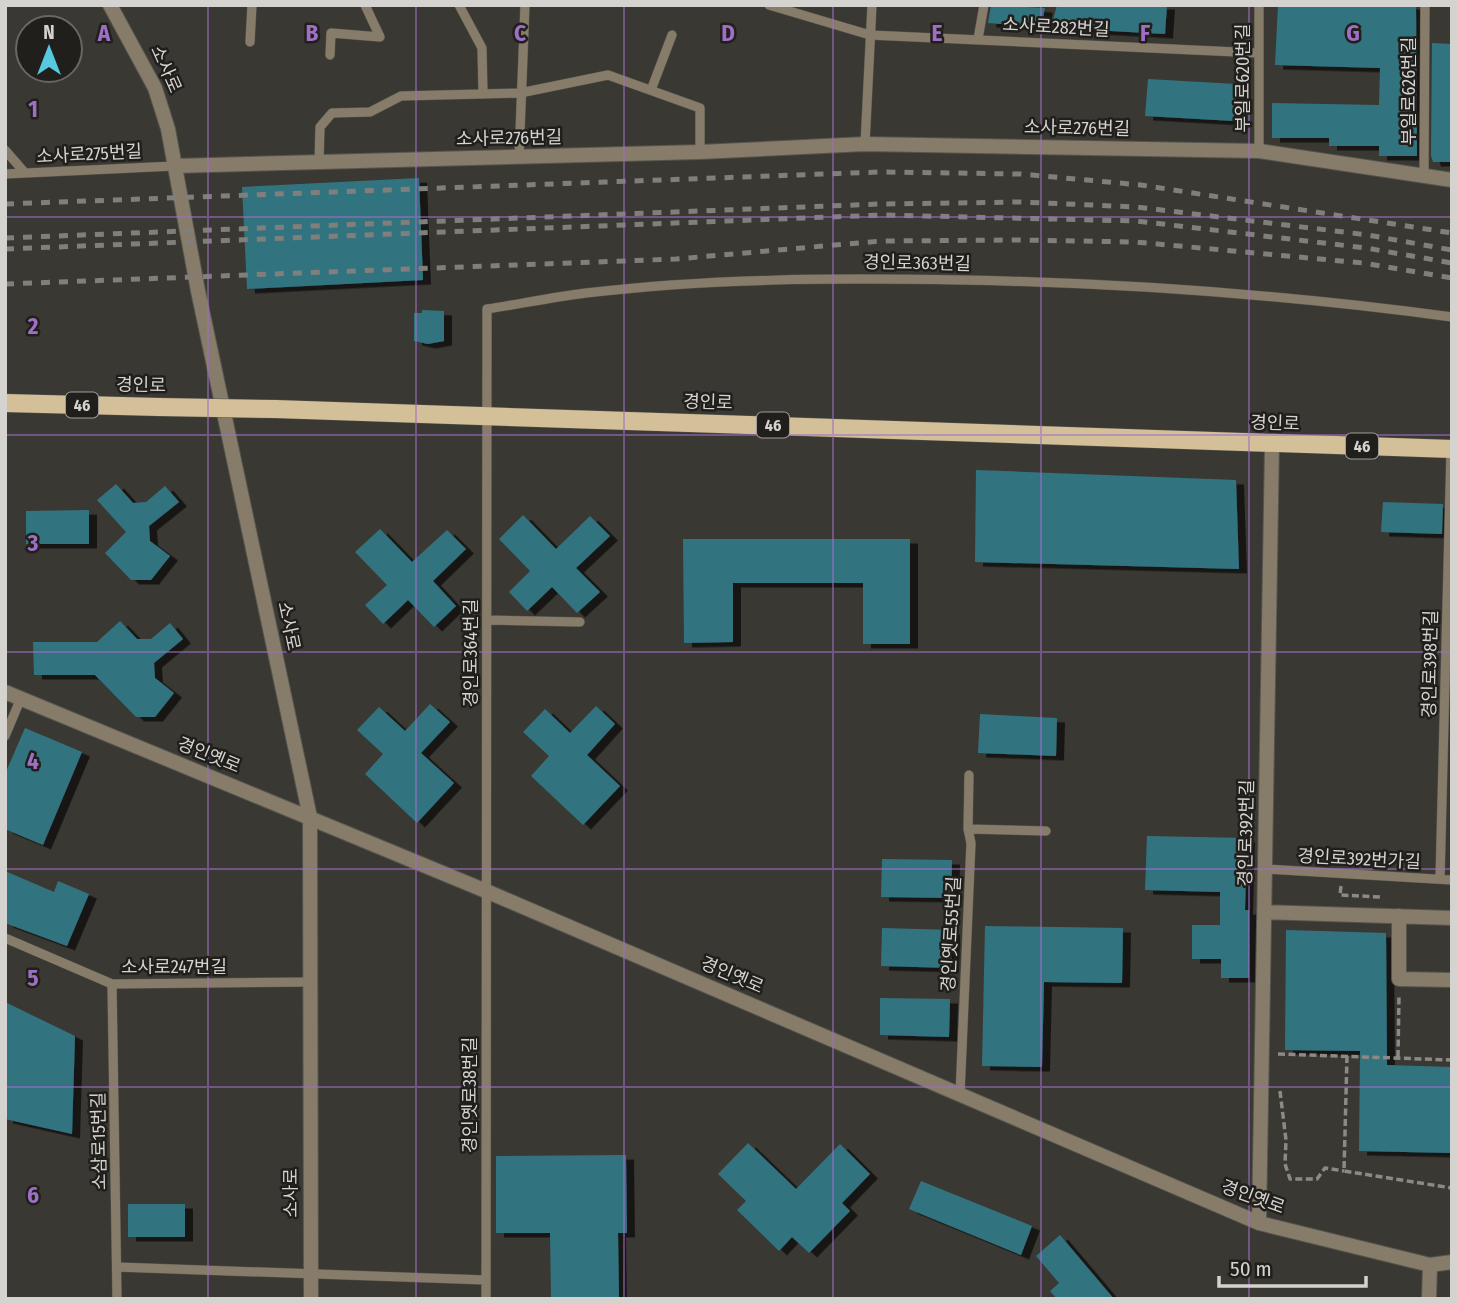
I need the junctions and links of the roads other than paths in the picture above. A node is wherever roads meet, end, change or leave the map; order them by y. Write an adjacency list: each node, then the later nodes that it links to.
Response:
1 (110, 5): 26 (street, 소사로)
2 (252, 5): 14 (lane)
3 (365, 5): 16 (lane)
4 (459, 5): 19 (lane)
5 (525, 5): 18 (lane)
6 (769, 5): 12 (lane, 소사로282번길)
7 (872, 5): 12 (lane)
8 (984, 5): 13 (lane, 소사로282번길)
9 (1259, 5): 15 (lane, 부일로620번길)
10 (1424, 5): 29 (lane, 부일로626번길)
11 (672, 35): 17 (lane)
12 (870, 35): 13 (lane, 소사로282번길); 20 (lane)
13 (978, 39): 15 (lane, 소사로282번길)
14 (250, 42)
15 (1258, 53): 22 (lane, 부일로620번길)
16 (330, 55)
17 (651, 90): 18 (lane); 23 (lane)
18 (520, 93): 19 (lane); 24 (lane)
19 (483, 94): 25 (lane)
20 (865, 144): 22 (street, 소사로276번길); 23 (street, 소사로276번길)
21 (5, 150): 27 (lane)
22 (1259, 151): 29 (street, 소사로276번길)
23 (700, 152): 24 (street, 소사로276번길)
24 (519, 157): 25 (street, 소사로276번길)
25 (319, 162): 26 (street, 소사로276번길)
26 (174, 166): 27 (lane, 소사로275번길); 43 (street, 소사로)
27 (25, 173): 28 (lane, 소사로275번길)
28 (5, 174)
29 (1424, 176): 30 (street, 소사로276번길)
30 (1452, 180)
31 (1452, 317): 33 (lane, 경인로363번길)
32 (5, 404): 33 (main road, 경인로 / 46, bridge)
33 (487, 415): 34 (main road, 경인로 / 46); 36 (lane, 경인로364번길)
34 (1272, 444): 35 (main road, 경인로 / 46); 46 (street, 경인로392번길)
35 (1452, 449): 40 (lane, 경인로398번길)
36 (487, 620): 37 (lane); 49 (lane, 경인로364번길)
37 (580, 622)
38 (5, 692): 39 (street, 경인옛로)
39 (21, 698): 41 (lane); 43 (street, 경인옛로)
40 (1448, 706): 47 (lane, 경인로398번길)
41 (5, 736)
42 (969, 775): 44 (lane, 경인옛로55번길)
43 (310, 817): 49 (street, 경인옛로); 55 (street, 소사로)
44 (968, 829): 45 (lane); 57 (lane, 경인옛로55번길)
45 (1046, 831)
46 (1265, 869): 47 (lane, 경인로392번가길); 50 (street, 경인로392번길)
47 (1440, 879): 48 (lane, 경인로392번가길)
48 (1452, 880)
49 (486, 891): 57 (street, 경인옛로); 63 (lane, 경인옛로38번길)
50 (1264, 912): 51 (street); 58 (street, 경인로392번길)
51 (1399, 916): 52 (street); 54 (street)
52 (1452, 918)
53 (5, 938): 56 (lane, 소사로247번길)
54 (1452, 981)
55 (310, 982): 56 (lane, 소사로247번길); 62 (street, 소사로)
56 (112, 984): 61 (lane, 소삼로15번길)
57 (960, 1094): 58 (street, 경인옛로)
58 (1259, 1223): 60 (street, 경인옛로)
59 (1452, 1262): 60 (street, 경인옛로)
60 (1430, 1265): 67 (street)
61 (117, 1267): 62 (lane); 64 (lane, 소삼로15번길)
62 (310, 1274): 63 (lane); 65 (street, 소사로)
63 (486, 1280): 66 (lane, 경인옛로38번길)
64 (117, 1299)
65 (310, 1299)
66 (486, 1299)
67 (1429, 1299)

